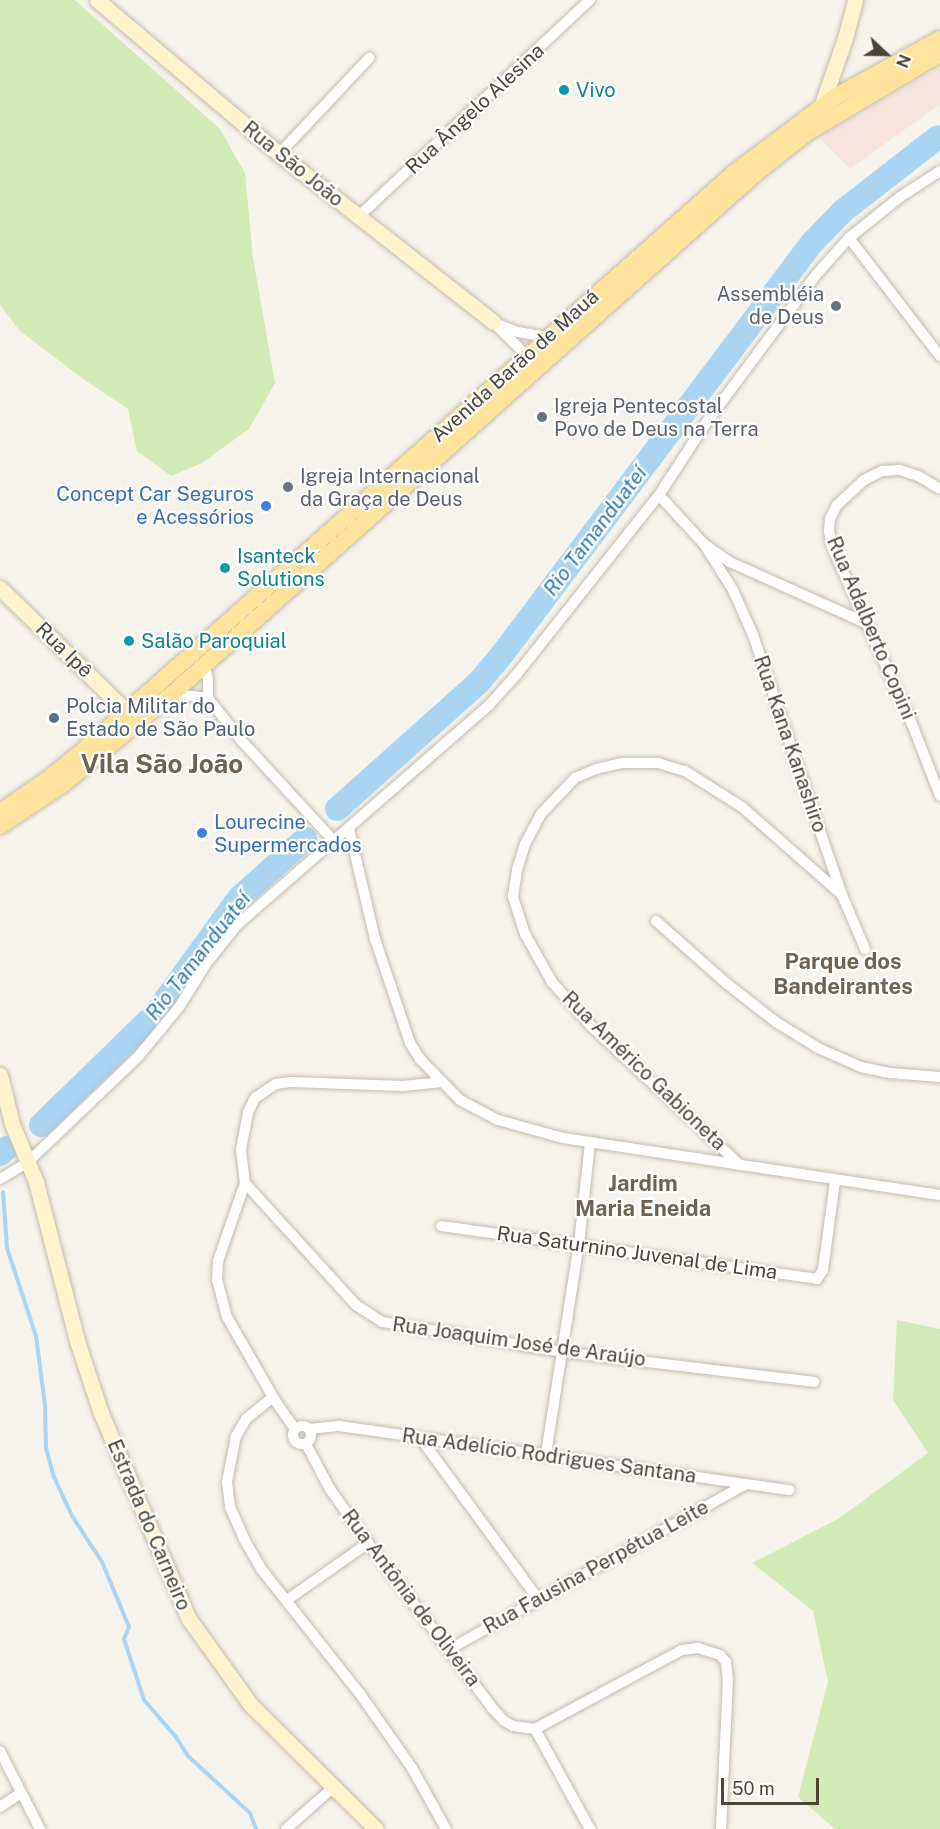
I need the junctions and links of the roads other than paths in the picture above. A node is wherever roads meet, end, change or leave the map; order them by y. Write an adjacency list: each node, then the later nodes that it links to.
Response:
1 (97, 0): 8 (street, Rua São João)
2 (590, 0): 10 (street, Rua Ângelo Alesina)
3 (855, 0): 7 (street)
4 (940, 39): 7 (main road, Avenida Barão de Mauá)
5 (940, 54): 16 (main road, Avenida Barão de Mauá)
6 (369, 58): 8 (street)
7 (821, 107): 13 (main road, Avenida Barão de Mauá)
8 (279, 154): 10 (street, Rua São João)
9 (940, 171): 11 (street)
10 (358, 217): 12 (street, Rua São João)
11 (849, 238): 15 (street); 18 (street)
12 (493, 322): 13 (street, Rua São João); 14 (street, Rua São João)
13 (546, 337): 14 (main road, Avenida Barão de Mauá)
14 (525, 355): 16 (street, Rua São João); 22 (main road, Avenida Barão de Mauá)
15 (940, 356)
16 (538, 367): 23 (main road, Avenida Barão de Mauá)
17 (940, 489): 21 (street, Rua Adalberto Copini)
18 (659, 495): 19 (street); 31 (street)
19 (704, 544): 21 (street); 33 (street, Rua Kana Kanashiro)
20 (0, 588): 26 (street, Rua Ipê)
21 (866, 623): 28 (street, Rua Adalberto Copini)
22 (212, 637): 23 (street); 26 (main road, Avenida Barão de Mauá)
23 (203, 664): 24 (main road, Avenida Barão de Mauá); 25 (street)
24 (172, 693): 25 (street); 27 (main road, Avenida Barão de Mauá)
25 (208, 698): 32 (street)
26 (127, 712): 27 (main road); 29 (main road, Avenida Barão de Mauá)
27 (91, 763): 30 (main road, Avenida Barão de Mauá)
28 (940, 796)
29 (0, 812)
30 (0, 826)
31 (349, 829): 32 (street); 38 (street)
32 (334, 841): 40 (street)
33 (842, 895): 35 (street, Rua Kana Kanashiro); 41 (street, Rua Américo Gabioneta)
34 (656, 921): 37 (street)
35 (865, 949)
36 (0, 1075): 40 (street, Estrada do Carneiro)
37 (940, 1077)
38 (439, 1082): 39 (street); 44 (street)
39 (590, 1142): 41 (street); 47 (street)
40 (28, 1162): 42 (street); 64 (street, Estrada do Carneiro)
41 (740, 1165): 43 (street)
42 (0, 1179)
43 (835, 1181): 45 (street); 47 (street, Rua Saturnino Juvenal de Lima)
44 (245, 1183): 48 (street, Rua Joaquim José de Araújo); 50 (street)
45 (940, 1195)
46 (441, 1226): 47 (street, Rua Saturnino Juvenal de Lima)
47 (579, 1244): 48 (street)
48 (563, 1352): 49 (street, Rua Joaquim José de Araújo); 55 (street)
49 (814, 1382)
50 (273, 1397): 51 (street); 60 (street)
51 (295, 1429): 52 (street); 54 (street)
52 (309, 1429): 53 (street, Rua Adelício Rodrigues Santana); 54 (street)
53 (421, 1439): 55 (street, Rua Adelício Rodrigues Santana); 59 (street)
54 (306, 1444): 58 (street, Rua Antônia de Oliveira)
55 (546, 1454): 56 (street, Rua Adelício Rodrigues Santana)
56 (745, 1485): 57 (street, Rua Adelício Rodrigues Santana); 59 (street, Rua Fausina Perpétua Leite)
57 (789, 1490)
58 (368, 1543): 60 (street); 61 (street, Rua Antônia de Oliveira)
59 (538, 1599): 61 (street, Rua Fausina Perpétua Leite)
60 (287, 1600): 70 (street)
61 (448, 1650): 62 (street, Rua Antônia de Oliveira)
62 (535, 1729): 71 (street); 72 (street)
63 (0, 1751): 65 (street)
64 (335, 1786): 68 (street); 69 (street, Estrada do Carneiro)
65 (21, 1793): 66 (street); 67 (street)
66 (0, 1808)
67 (39, 1828)
68 (286, 1829)
69 (376, 1829)
70 (446, 1829)
71 (590, 1829)
72 (721, 1829)

